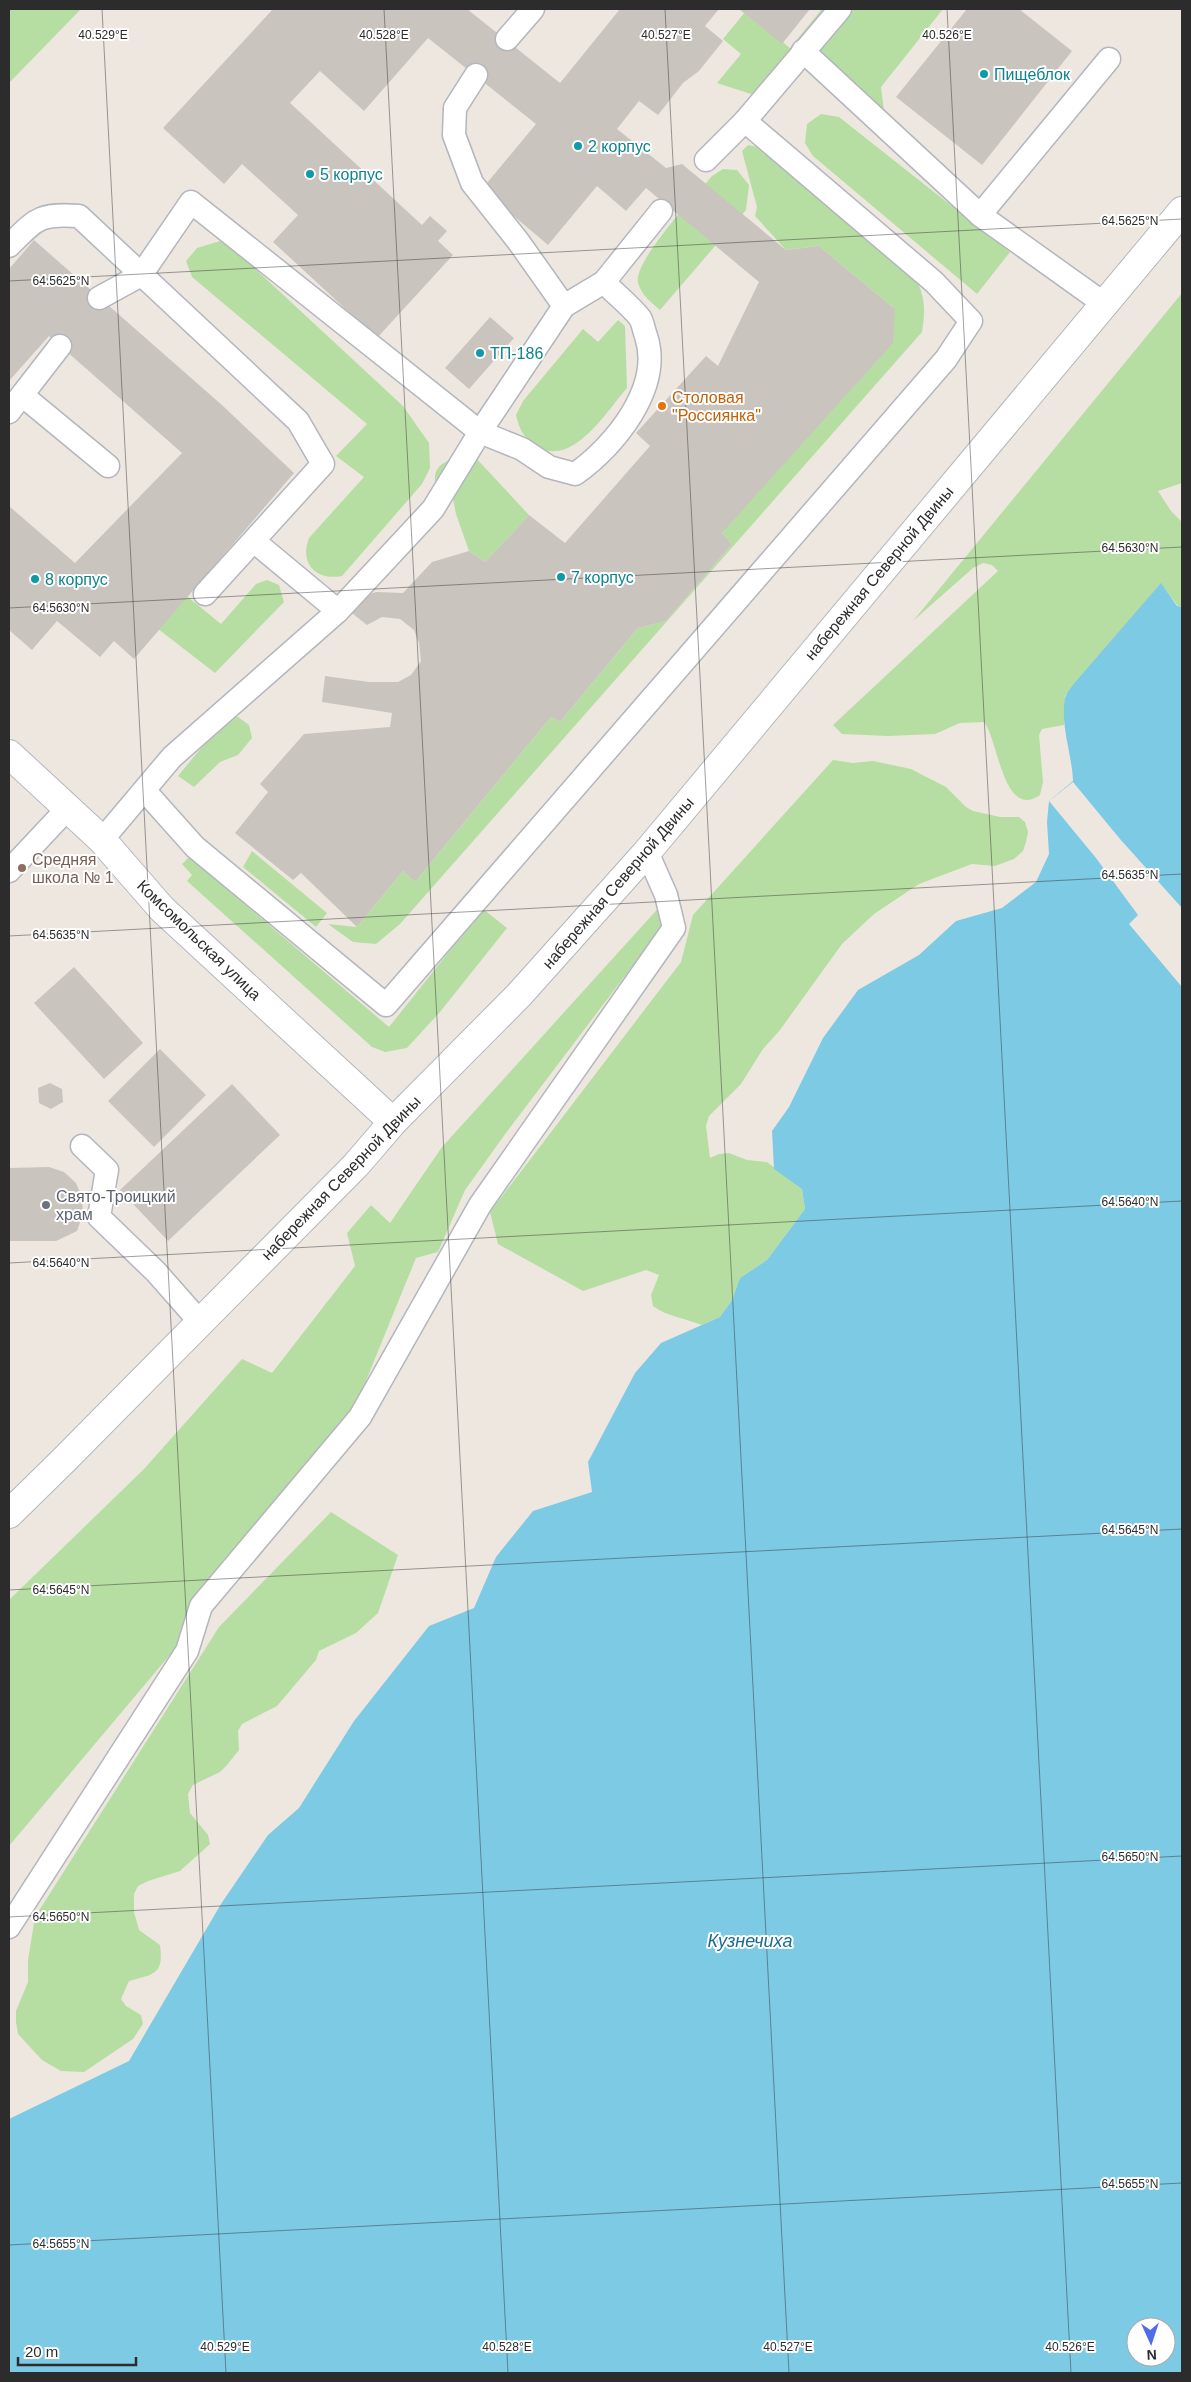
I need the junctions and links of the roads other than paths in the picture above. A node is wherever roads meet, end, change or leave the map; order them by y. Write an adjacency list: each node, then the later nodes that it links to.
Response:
1 (533, 9): 3 (lane)
2 (840, 9): 4 (lane)
3 (507, 40)
4 (803, 52): 7 (lane); 11 (lane)
5 (1110, 59): 11 (lane)
6 (476, 75): 17 (lane)
7 (745, 121): 8 (lane); 26 (lane)
8 (706, 160)
9 (661, 211): 14 (lane)
10 (1182, 211): 16 (street, набережная Северной Двины)
11 (980, 215): 16 (lane)
12 (9, 246): 13 (lane)
13 (141, 275): 15 (lane); 20 (lane); 22 (lane)
14 (604, 282): 17 (lane); 20 (lane)
15 (99, 298)
16 (1103, 304): 29 (street, набережная Северной Двины)
17 (564, 306): 20 (lane)
18 (60, 346): 19 (lane)
19 (16, 404): 21 (lane)
20 (480, 432): 24 (lane)
21 (108, 466)
22 (254, 542): 23 (lane); 24 (lane)
23 (206, 594)
24 (338, 611): 26 (lane)
25 (9, 754): 27 (street, Комсомольская улица)
26 (144, 791): 28 (lane)
27 (67, 809): 28 (street, Комсомольская улица); 30 (lane)
28 (102, 840): 31 (street, Комсомольская улица)
29 (648, 852): 31 (street, набережная Северной Двины); 35 (lane)
30 (9, 871)
31 (393, 1122): 33 (street, набережная Северной Двины)
32 (82, 1146): 33 (lane)
33 (201, 1323): 34 (street, набережная Северной Двины)
34 (9, 1514)
35 (9, 1927)

